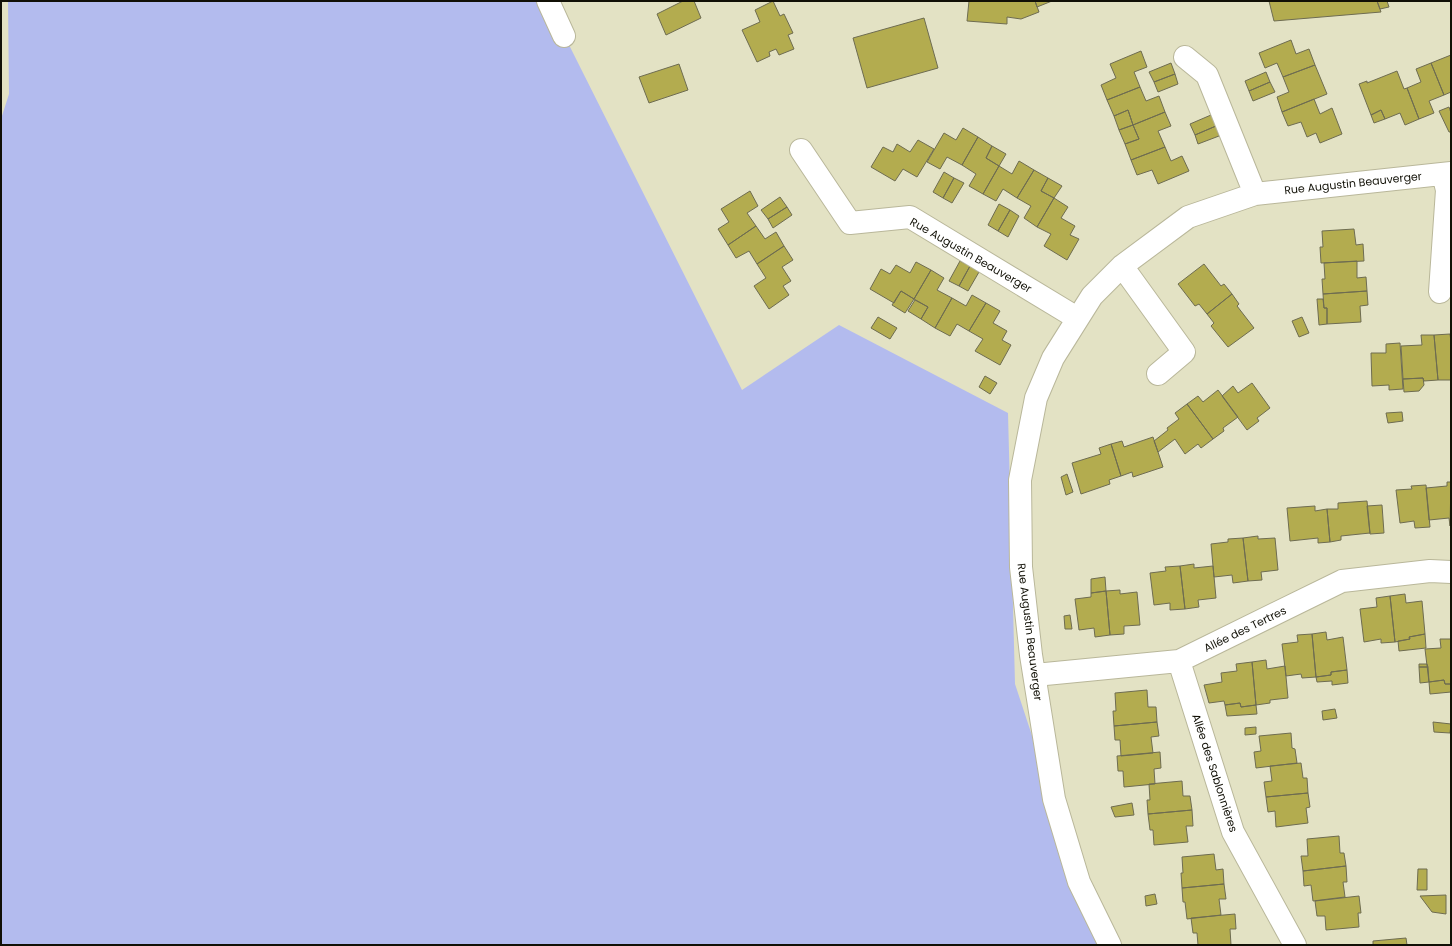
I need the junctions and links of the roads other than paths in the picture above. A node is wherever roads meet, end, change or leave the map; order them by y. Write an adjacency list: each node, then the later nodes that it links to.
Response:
1 (548, 1): 2 (street)
2 (564, 36)
3 (1185, 57): 6 (street)
4 (800, 150): 9 (street, Rue Augustin Beauverger)
5 (1447, 174): 6 (street, Rue Augustin Beauverger); 8 (street)
6 (1255, 194): 7 (street, Rue Augustin Beauverger)
7 (1122, 266): 9 (street, Rue Augustin Beauverger); 10 (street)
8 (1440, 292)
9 (1077, 318): 13 (street, Rue Augustin Beauverger)
10 (1158, 374)
11 (1451, 572): 12 (street, Allée des Tertres)
12 (1179, 661): 13 (street, Allée des Tertres); 15 (street, Allée des Sablonnières)
13 (1035, 676): 14 (street, Rue Augustin Beauverger)
14 (1110, 945)
15 (1295, 945)

